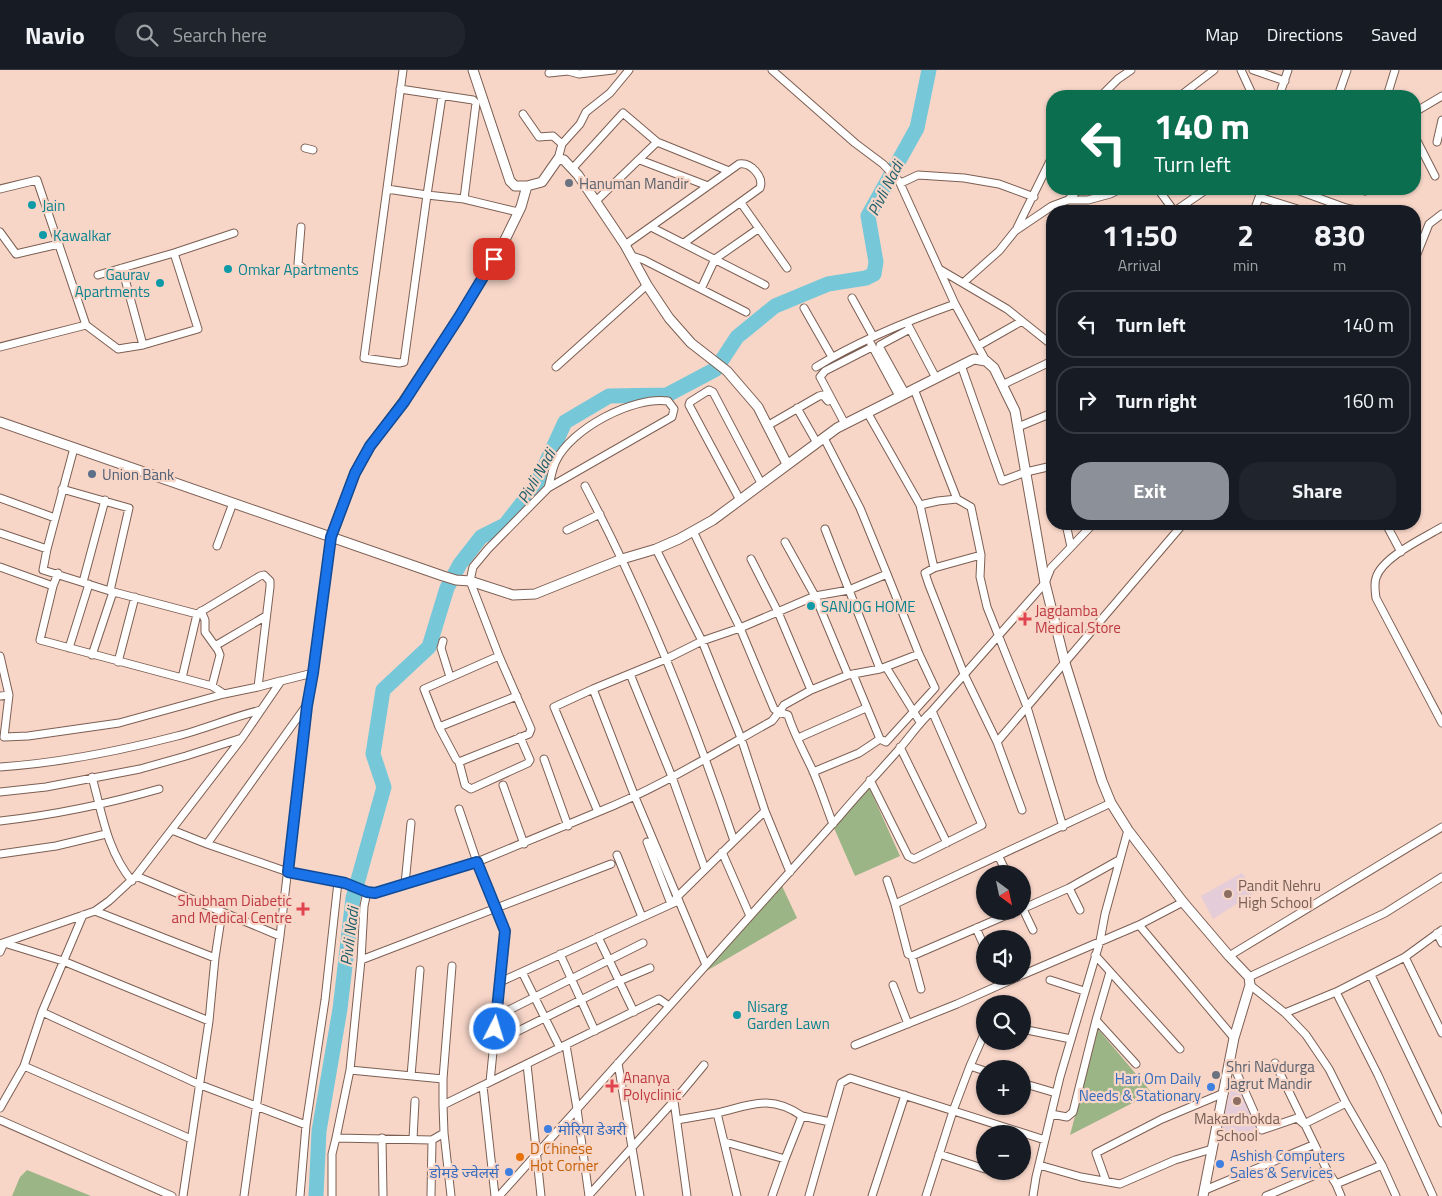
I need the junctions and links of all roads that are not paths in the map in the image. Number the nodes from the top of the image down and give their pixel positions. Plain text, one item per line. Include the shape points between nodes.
1 (402, 70) edge
2 (473, 70) edge
3 (614, 70) edge
4 (629, 70) edge
5 (772, 70) edge
6 (1131, 70) edge
7 (1214, 70) edge
8 (1241, 70) edge
9 (1253, 70) edge
10 (1288, 70) edge
11 (1347, 70) edge
12 (1395, 70) edge
13 (576, 72) edge
14 (549, 73) dead end
15 (1284, 81) junction
16 (400, 89) junction
17 (1107, 90) edge
18 (1188, 90) edge
19 (1250, 90) edge
20 (1282, 90) edge
21 (1340, 90) edge
22 (1388, 90) edge
23 (442, 96) junction
24 (1442, 96) edge
25 (1421, 108) edge
26 (523, 114) dead end
27 (1442, 120) edge
28 (657, 142) junction
29 (1437, 142) dead end
30 (562, 144) junction
31 (305, 148) dead end
32 (1421, 149) edge
33 (313, 150) dead end
34 (558, 159) junction
35 (640, 160) junction
36 (572, 169) junction
37 (1046, 170) edge
38 (729, 171) junction
39 (1435, 176) dead end
40 (900, 182) junction
41 (527, 186) junction
42 (708, 186) junction
43 (0, 189) edge
44 (386, 189) junction
45 (427, 195) junction
46 (1073, 195) edge
47 (1106, 195) edge
48 (1198, 195) edge
49 (1267, 195) edge
50 (1310, 195) edge
51 (1034, 197) junction
52 (464, 199) junction
53 (1068, 200) junction
54 (596, 201) junction
55 (741, 203) junction
56 (1055, 205) edge
57 (1183, 205) edge
58 (1290, 205) edge
59 (1338, 205) edge
60 (1046, 210) edge
61 (518, 212) junction
62 (1442, 214) edge
63 (301, 227) dead end
64 (651, 227) junction
65 (758, 229) junction
66 (1015, 231) junction
67 (0, 232) edge
68 (234, 233) dead end
69 (684, 243) junction
70 (1421, 243) edge
71 (59, 244) junction
72 (625, 246) junction
73 (174, 252) junction
74 (632, 256) junction
75 (715, 259) junction
76 (122, 268) junction
77 (787, 268) dead end
78 (938, 268) junction
79 (304, 269) dead end
80 (98, 275) dead end
81 (963, 283) junction
82 (647, 285) junction
83 (765, 286) dead end
84 (701, 289) junction
85 (852, 298) dead end
86 (955, 304) junction
87 (804, 308) dead end
88 (746, 312) dead end
89 (1022, 321) junction
90 (906, 322) junction
91 (86, 325) junction
92 (910, 329) junction
93 (870, 338) junction
94 (1046, 340) edge
95 (144, 345) junction
96 (978, 346) junction
97 (872, 347) junction
98 (0, 348) edge
99 (832, 357) junction
100 (986, 361) junction
101 (1046, 364) edge
102 (961, 365) junction
103 (556, 367) dead end
104 (816, 367) dead end
105 (936, 378) junction
106 (1002, 385) junction
107 (906, 393) junction
108 (797, 408) junction
109 (867, 412) junction
110 (1046, 415) edge
111 (0, 422) edge
112 (843, 425) junction
113 (767, 426) junction
114 (1018, 427) junction
115 (820, 440) junction
116 (74, 448) junction
117 (787, 464) junction
118 (1046, 467) edge
119 (1026, 472) junction
120 (761, 484) junction
121 (585, 486) dead end
122 (548, 488) junction
123 (62, 489) junction
124 (0, 498) edge
125 (957, 499) junction
126 (105, 500) junction
127 (740, 500) junction
128 (233, 503) junction
129 (920, 505) junction
130 (600, 514) junction
131 (55, 518) junction
132 (1442, 527) edge
133 (825, 529) dead end
134 (567, 530) dead end
135 (1067, 530) edge
136 (1087, 530) edge
137 (1178, 530) edge
138 (1389, 530) edge
139 (693, 531) junction
140 (0, 533) edge
141 (331, 537) junction
142 (785, 542) dead end
143 (217, 546) dead end
144 (1071, 547) junction
145 (47, 549) junction
146 (656, 549) junction
147 (1401, 552) junction
148 (981, 555) junction
149 (622, 559) junction
150 (751, 559) dead end
151 (0, 567) edge
152 (934, 568) junction
153 (58, 574) junction
154 (887, 574) junction
155 (470, 581) junction
156 (86, 583) junction
157 (1046, 583) junction
158 (53, 586) junction
159 (849, 590) junction
160 (111, 591) junction
161 (814, 596) junction
162 (135, 597) junction
163 (778, 612) junction
164 (199, 613) junction
165 (266, 616) junction
166 (740, 628) junction
167 (998, 636) junction
168 (443, 641) dead end
169 (702, 641) junction
170 (215, 646) junction
171 (68, 648) junction
172 (92, 654) junction
173 (919, 654) junction
174 (0, 656) edge
175 (499, 656) junction
176 (666, 659) junction
177 (118, 662) junction
178 (1065, 663) junction
179 (883, 668) junction
180 (313, 673) junction
181 (630, 674) junction
182 (964, 674) junction
183 (850, 675) junction
184 (450, 677) junction
185 (182, 678) junction
186 (280, 681) junction
187 (212, 686) junction
188 (258, 687) junction
189 (593, 689) junction
190 (811, 690) junction
191 (224, 694) junction
192 (0, 696) edge
193 (9, 696) junction
194 (517, 696) junction
195 (307, 706) junction
196 (1027, 707) junction
197 (866, 708) junction
198 (261, 710) junction
199 (932, 711) junction
200 (779, 712) junction
201 (913, 712) junction
202 (920, 722) junction
203 (1442, 723) edge
204 (439, 727) junction
205 (520, 737) junction
206 (242, 738) junction
207 (741, 738) junction
208 (798, 738) junction
209 (883, 741) junction
210 (997, 742) junction
211 (898, 750) junction
212 (706, 758) junction
213 (544, 759) dead end
214 (459, 762) junction
215 (0, 767) edge
216 (813, 772) junction
217 (92, 777) junction
218 (672, 777) junction
219 (870, 780) junction
220 (502, 785) dead end
221 (159, 789) dead end
222 (0, 792) edge
223 (635, 797) junction
224 (99, 804) junction
225 (1111, 804) junction
226 (459, 809) dead end
227 (1022, 810) dead end
228 (765, 811) junction
229 (598, 812) junction
230 (0, 820) edge
231 (411, 823) dead end
232 (832, 824) junction
233 (568, 826) junction
234 (1063, 826) junction
235 (1442, 827) edge
236 (172, 830) junction
237 (1128, 830) junction
238 (106, 834) junction
239 (734, 840) junction
240 (646, 842) dead end
241 (947, 843) junction
242 (207, 844) junction
243 (524, 844) junction
244 (722, 852) junction
245 (0, 854) edge
246 (617, 855) dead end
247 (999, 857) junction
248 (1119, 860) junction
249 (477, 862) junction
250 (611, 864) dead end
251 (1003, 865) edge
252 (705, 869) junction
253 (288, 872) junction
254 (790, 872) junction
255 (134, 878) junction
256 (1442, 878) edge
257 (886, 880) dead end
258 (341, 883) junction
259 (405, 884) junction
260 (1069, 888) junction
261 (367, 892) junction
262 (675, 901) junction
263 (1183, 902) junction
264 (895, 904) junction
265 (1031, 905) edge
266 (495, 909) junction
267 (1080, 910) dead end
268 (95, 911) junction
269 (222, 912) junction
270 (83, 916) junction
271 (750, 916) junction
272 (642, 917) junction
273 (995, 920) edge
274 (1028, 920) edge
275 (1139, 925) junction
276 (976, 928) joint
277 (1033, 930) dead end
278 (1440, 932) edge
279 (280, 936) junction
280 (598, 937) junction
281 (1100, 941) junction
282 (1442, 943) edge
283 (2, 944) edge
284 (643, 944) dead end
285 (0, 952) edge
286 (560, 954) junction
287 (1095, 955) junction
288 (912, 956) junction
289 (1229, 956) junction
290 (214, 958) junction
291 (1405, 958) junction
292 (361, 960) junction
293 (609, 960) junction
294 (63, 961) junction
295 (706, 965) junction
296 (452, 966) dead end
297 (650, 968) dead end
298 (420, 970) dead end
299 (522, 972) junction
300 (1031, 972) edge
301 (1110, 972) junction
302 (1371, 975) junction
303 (572, 979) junction
304 (1050, 980) dead end
305 (619, 981) junction
306 (1249, 981) junction
307 (500, 982) junction
308 (893, 984) dead end
309 (1000, 985) edge
310 (921, 989) dead end
311 (1084, 991) junction
312 (1336, 992) junction
313 (534, 996) junction
314 (581, 1000) junction
315 (669, 1006) junction
316 (42, 1012) junction
317 (634, 1012) junction
318 (1285, 1013) junction
319 (497, 1016) junction
320 (545, 1018) junction
321 (1096, 1020) junction
322 (209, 1021) junction
323 (908, 1024) junction
324 (595, 1031) junction
325 (1031, 1031) edge
326 (1442, 1033) edge
327 (1234, 1038) junction
328 (1071, 1039) junction
329 (494, 1043) junction
330 (856, 1045) dead end
331 (563, 1047) junction
332 (1180, 1049) dead end
333 (977, 1050) edge
334 (1231, 1060) junction
335 (618, 1063) junction
336 (1275, 1063) dead end
337 (527, 1064) junction
338 (1136, 1064) dead end
339 (704, 1065) dead end
340 (24, 1066) junction
341 (970, 1066) junction
342 (976, 1068) edge
343 (350, 1070) junction
344 (411, 1076) junction
345 (442, 1079) junction
346 (198, 1084) junction
347 (487, 1084) junction
348 (1031, 1086) edge
349 (1224, 1093) junction
350 (1056, 1094) junction
351 (905, 1095) junction
352 (415, 1101) dead end
353 (674, 1102) junction
354 (1346, 1103) junction
355 (443, 1105) junction
356 (256, 1106) junction
357 (0, 1108) edge
358 (577, 1109) junction
359 (953, 1111) junction
360 (717, 1113) junction
361 (1051, 1114) junction
362 (802, 1116) junction
363 (0, 1120) edge
364 (677, 1120) junction
365 (830, 1122) junction
366 (1442, 1123) edge
367 (1304, 1124) junction
368 (306, 1125) junction
369 (444, 1133) junction
370 (336, 1138) junction
371 (382, 1138) junction
372 (191, 1139) junction
373 (413, 1139) junction
374 (432, 1140) junction
375 (1045, 1140) junction
376 (725, 1142) junction
377 (1313, 1145) junction
378 (632, 1148) junction
379 (1212, 1149) junction
380 (536, 1154) junction
381 (939, 1154) junction
382 (784, 1159) junction
383 (1039, 1164) junction
384 (1382, 1165) junction
385 (976, 1166) edge
386 (1327, 1170) junction
387 (1106, 1182) junction
388 (1336, 1184) junction
389 (1204, 1193) edge
390 (172, 1196) edge
391 (183, 1196) edge
392 (244, 1196) edge
393 (300, 1196) edge
394 (332, 1196) edge
395 (382, 1196) edge
396 (431, 1196) edge
397 (451, 1196) edge
398 (495, 1196) edge
399 (499, 1196) edge
400 (541, 1196) edge
401 (589, 1196) edge
402 (640, 1196) edge
403 (687, 1196) edge
404 (737, 1196) edge
405 (772, 1196) edge
406 (808, 1196) edge
407 (872, 1196) edge
408 (926, 1196) edge
409 (1034, 1196) edge
410 (1266, 1196) edge
411 (1341, 1196) edge
412 (1396, 1196) edge
413 (1433, 1196) edge

1 - 16 street
2 - 41 street via 510,180 516,186
3 - 13 street
4 - 30 street via 610,93 586,112
5 - 40 street
6 - 17 street
7 - 18 street
8 - 19 street
9 - 15 street
10 - 15 street
11 - 21 street
12 - 22 street
13 - 14 street
15 - 20 street
16 - 23 street
16 - 44 street
23 - 45 street
23 - 52 street via 476,103
24 - 25 street
26 - 30 street via 539,136 553,136
27 - 29 street
28 - 35 street
28 - 36 street via 623,114
28 - 38 street
30 - 34 street
31 - 33 street
32 - 39 street
34 - 36 street via 564,160
34 - 41 street via 542,182
35 - 42 street
35 - 54 street
36 - 54 street
37 - 51 street
38 - 42 street
38 - 55 street via 740,164 747,164 762,182 760,188
40 - 51 street via 918,175 964,178 999,184
40 - 78 street
41 - 61 street
42 - 64 street
43 - 71 street via 37,180
44 - 45 street
44 - 45 street via 364,358 404,362
45 - 52 street
46 - 53 street
47 - 53 street via 1088,200
48 - 57 street
49 - 58 street
50 - 59 street
51 - 66 street
52 - 61 street
53 - 56 street
54 - 72 street
55 - 65 street
55 - 69 street
60 - 66 street
61 - 141 street via 503,244 459,317 404,402 370,446 355,473
62 - 70 street via 1428,224
63 - 79 street via 298,264
64 - 69 street
64 - 72 street
65 - 75 street
65 - 77 street
66 - 81 street via 999,251
67 - 71 street via 16,254
68 - 73 street
69 - 75 street
71 - 91 street
72 - 74 street
73 - 76 street
73 - 95 street via 198,329
74 - 82 street
74 - 84 street
75 - 83 street
75 - 84 street
76 - 80 street
76 - 95 street
78 - 81 street
78 - 86 street
81 - 89 street
82 - 103 street
82 - 113 street via 669,318 707,357 726,371 758,407
84 - 88 street
85 - 93 street
86 - 90 street
86 - 96 street
87 - 99 street
89 - 94 street
89 - 96 street
90 - 92 street
90 - 93 street
91 - 95 street via 118,349
91 - 98 street
92 - 105 street
92 - 107 street via 880,345
93 - 97 street
93 - 99 street
96 - 100 street
97 - 107 street
97 - 112 street via 825,371 820,377
99 - 104 street
100 - 102 street via 974,359
100 - 106 street via 994,368
101 - 106 street
102 - 105 street
102 - 119 street via 1000,479 1003,481
105 - 107 street
106 - 114 street via 1015,411
107 - 109 street
107 - 125 street
108 - 112 street via 823,395
108 - 113 street
108 - 115 street
109 - 112 street
109 - 129 street
110 - 114 street
111 - 116 street
112 - 115 street
113 - 117 street
114 - 119 street
115 - 117 street
115 - 154 street via 860,508
116 - 123 street
116 - 128 street
117 - 120 street
118 - 119 street
119 - 157 street
120 - 127 street
120 - 127 street via 713,392 708,390 690,402
121 - 130 street
122 - 122 street via 555,462 567,445 605,417 658,399 668,401 674,409 672,417
122 - 155 street via 478,561
123 - 126 street
123 - 131 street
124 - 131 street
125 - 129 street
125 - 148 street via 971,507
126 - 156 street
126 - 160 street via 130,510
127 - 139 street
128 - 141 street
128 - 143 street
129 - 152 street
130 - 134 street
130 - 149 street
131 - 145 street
132 - 147 street
133 - 159 street
135 - 144 street
136 - 144 street
137 - 178 street
138 - 147 street
139 - 146 street
139 - 166 street
140 - 145 street
141 - 155 street via 443,576
141 - 180 street
142 - 161 street
144 - 157 street via 1051,568
145 - 153 street via 43,570
146 - 149 street
146 - 169 street
147 - 203 street via 1383,566 1376,577 1376,598
148 - 152 street
148 - 167 street via 980,578
149 - 155 street via 535,594 513,595
149 - 176 street
150 - 163 street
151 - 158 street
152 - 182 street via 925,573
153 - 156 street
153 - 158 street
154 - 159 street
154 - 173 street
155 - 175 street
156 - 160 street
156 - 171 street
157 - 167 street
157 - 178 street
158 - 171 street via 40,640
159 - 161 street
159 - 179 street
160 - 162 street
160 - 172 street
161 - 163 street
161 - 183 street
162 - 164 street
162 - 177 street
163 - 166 street
163 - 190 street
164 - 165 street via 264,575 270,586
164 - 170 street via 205,620 205,632
164 - 185 street
165 - 170 street
165 - 188 street
166 - 169 street
166 - 200 street via 774,709
167 - 182 street
167 - 196 street
168 - 184 street via 441,648
169 - 176 street
169 - 207 street
170 - 187 street via 220,655
171 - 172 street
172 - 177 street
173 - 179 street
173 - 201 street via 934,688
174 - 193 street
175 - 184 street
175 - 194 street
176 - 181 street
176 - 212 street
177 - 185 street
178 - 196 street
178 - 225 street
179 - 183 street
179 - 201 street
180 - 186 street
180 - 195 street
181 - 189 street
181 - 218 street
182 - 199 street
182 - 210 street
183 - 190 street
183 - 197 street
184 - 204 street via 424,689
185 - 187 street
186 - 188 street
186 - 198 street
187 - 191 street
188 - 191 street
189 - 223 street
189 - 229 street via 554,707
190 - 200 street via 784,704
191 - 193 street via 119,723 4,737
192 - 193 street
194 - 204 street
194 - 205 street via 531,729 529,734
195 - 242 street
195 - 253 street
196 - 210 street
196 - 234 street
197 - 208 street
197 - 209 street
198 - 206 street
198 - 215 street via 179,736 107,753
199 - 202 street
199 - 241 street via 982,822
200 - 207 street via 772,721
200 - 208 street via 788,715
201 - 202 street
201 - 209 street
202 - 211 street
204 - 214 street
205 - 214 street
205 - 214 street via 530,760 528,763 471,790 465,785
206 - 217 street via 140,769
206 - 236 street
207 - 212 street
207 - 228 street
208 - 216 street
209 - 211 street
209 - 216 street
210 - 227 street
211 - 219 street
211 - 241 street
212 - 218 street
212 - 239 street
213 - 233 street
216 - 232 street
217 - 222 street
217 - 224 street
218 - 223 street
218 - 252 street
219 - 232 street
219 - 241 street via 908,856 914,858
220 - 243 street
221 - 224 street
223 - 229 street
223 - 262 street
224 - 230 street
224 - 238 street
225 - 234 street
225 - 237 street
226 - 249 street
228 - 239 street
228 - 254 street
229 - 233 street
231 - 259 street
232 - 254 street
233 - 243 street
234 - 247 street
235 - 289 street
236 - 242 street
236 - 255 street
237 - 248 street
237 - 263 street
238 - 245 street via 56,846
238 - 255 street via 116,858
239 - 244 street
240 - 262 street
242 - 253 street
243 - 249 street
244 - 252 street
244 - 271 street
246 - 272 street
247 - 251 street
247 - 264 street
248 - 260 street
248 - 281 street
249 - 259 street
249 - 266 street
250 - 266 street
252 - 262 street
253 - 258 street
253 - 279 street
254 - 271 street
255 - 268 street
255 - 269 street
256 - 306 street via 1386,913
257 - 264 street
258 - 261 street
258 - 368 street
259 - 261 street via 375,893
260 - 265 street
260 - 267 street
261 - 292 street
262 - 272 street
262 - 295 street
263 - 275 street
263 - 289 street
264 - 288 street via 908,954
266 - 292 street
266 - 307 street via 505,931
268 - 270 street
268 - 290 street
269 - 279 street
269 - 290 street
270 - 283 street
270 - 294 street
271 - 295 street
272 - 280 street
273 - 276 street
274 - 277 street
275 - 281 street
275 - 327 street
276 - 288 street
278 - 282 street
278 - 291 street
279 - 356 street
280 - 286 street
280 - 293 street
281 - 287 street
281 - 300 street
283 - 285 street
283 - 294 street
284 - 293 street
286 - 299 street
286 - 303 street
287 - 301 street
287 - 311 street
288 - 310 street
289 - 306 street
290 - 322 street
291 - 302 street
291 - 326 street
292 - 343 street
293 - 303 street
293 - 305 street
294 - 316 street
294 - 322 street
295 - 315 street
296 - 345 street
297 - 305 street
298 - 344 street
299 - 307 street
299 - 313 street
301 - 321 street
301 - 332 street
302 - 312 street
302 - 366 street
303 - 313 street
303 - 314 street
304 - 311 street
305 - 314 street
305 - 317 street
306 - 318 street
306 - 327 street
307 - 319 street
308 - 323 street
309 - 323 street
311 - 328 street
312 - 318 street
312 - 413 street via 1378,1074
313 - 319 street
313 - 320 street
314 - 320 street
314 - 324 street
315 - 317 street via 660,999
315 - 335 street
316 - 340 street
316 - 346 street
317 - 324 street
318 - 354 street via 1306,1035
319 - 329 street
320 - 329 street
320 - 331 street
321 - 338 street
321 - 361 street via 1073,1112 1067,1118
322 - 346 street
323 - 330 street
324 - 331 street
325 - 328 street
327 - 334 street
328 - 350 street
329 - 347 street
331 - 337 street
331 - 358 street
333 - 341 street
334 - 349 street
334 - 367 street via 1262,1130 1297,1118
335 - 358 street
335 - 378 street
336 - 367 street
337 - 347 street
337 - 380 street
339 - 353 street
340 - 357 street
340 - 372 street
341 - 342 street
341 - 359 street
343 - 344 street
343 - 370 street
344 - 345 street
345 - 355 street
346 - 356 street
346 - 372 street
347 - 355 street
347 - 398 street
348 - 350 street
349 - 379 street
349 - 387 street via 1162,1119 1096,1153
350 - 361 street
351 - 359 street
351 - 365 street via 850,1078 841,1083
351 - 407 street
352 - 373 street
353 - 364 street
353 - 378 street
354 - 367 street
354 - 384 street
355 - 369 street
356 - 368 street
356 - 392 street
358 - 380 street
358 - 401 street
359 - 375 street
359 - 381 street
360 - 362 street via 772,1102
360 - 364 street
360 - 376 street
361 - 375 street
362 - 365 street
362 - 382 street
363 - 390 street
364 - 403 street
365 - 406 street
367 - 377 street
368 - 393 street
369 - 374 street
369 - 397 street
370 - 371 street
370 - 394 street via 332,1154
371 - 373 street
371 - 395 street
372 - 391 street
373 - 374 street
374 - 396 street
375 - 383 street
376 - 382 street
376 - 404 street
377 - 386 street
377 - 389 street
378 - 401 street
378 - 402 street
379 - 387 street via 1175,1160 1120,1184
379 - 389 street
380 - 399 street
380 - 400 street
381 - 385 street
381 - 408 street
382 - 405 street
383 - 387 street
383 - 409 street
384 - 388 street
384 - 412 street
386 - 388 street
386 - 410 street
388 - 411 street

